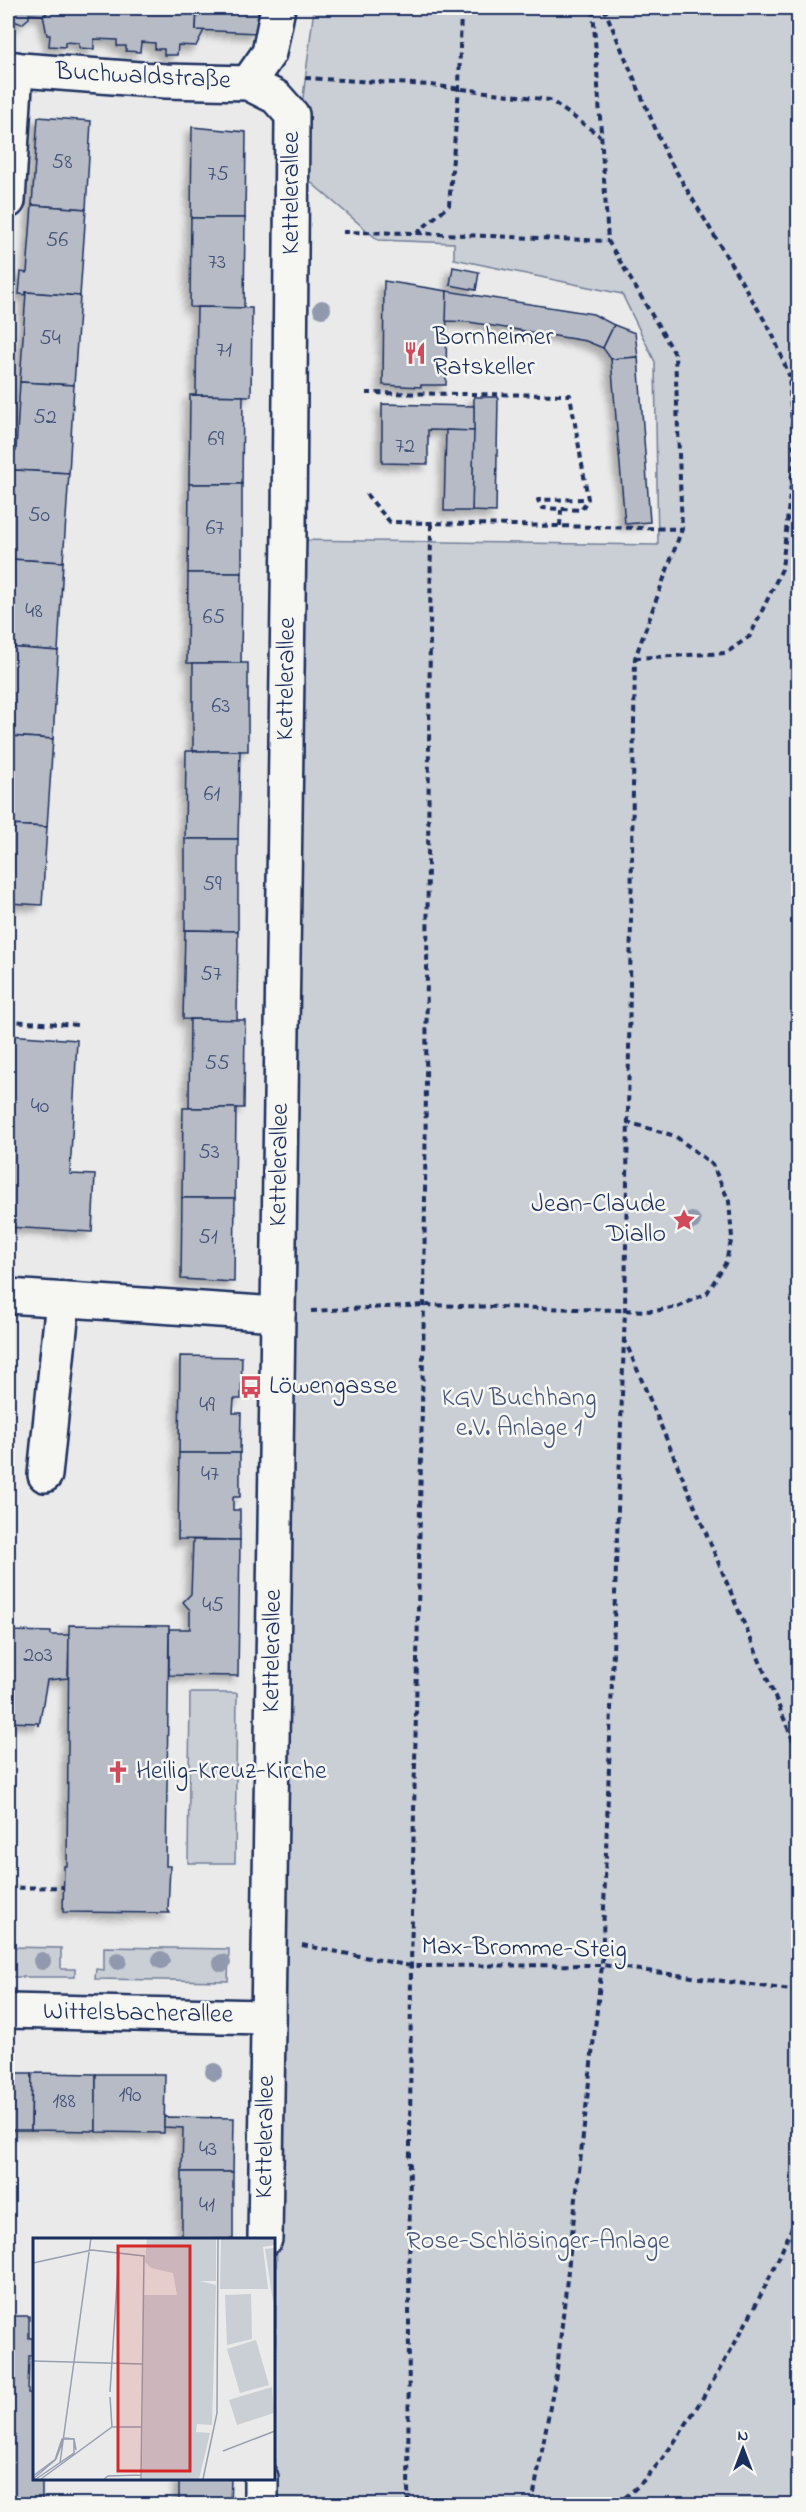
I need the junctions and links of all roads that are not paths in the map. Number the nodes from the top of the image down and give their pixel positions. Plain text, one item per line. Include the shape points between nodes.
1 (278, 8) edge
2 (12, 69) edge
3 (262, 90) junction
4 (8, 201) edge
5 (8, 1296) edge
6 (63, 1300) junction
7 (278, 1314) junction
8 (45, 1475) dead end
9 (8, 2011) edge
10 (268, 2017) junction
11 (265, 2238) edge
12 (261, 2479) edge
13 (261, 2505) edge

1 - 3 street
2 - 3 street, Buchwaldstraße
2 - 4 street
3 - 7 street, Kettelerallee via 292,115
5 - 6 street
6 - 7 street
6 - 8 street
7 - 10 street, Kettelerallee
9 - 10 street, Wittelsbacherallee
10 - 11 street, Kettelerallee
12 - 13 street

